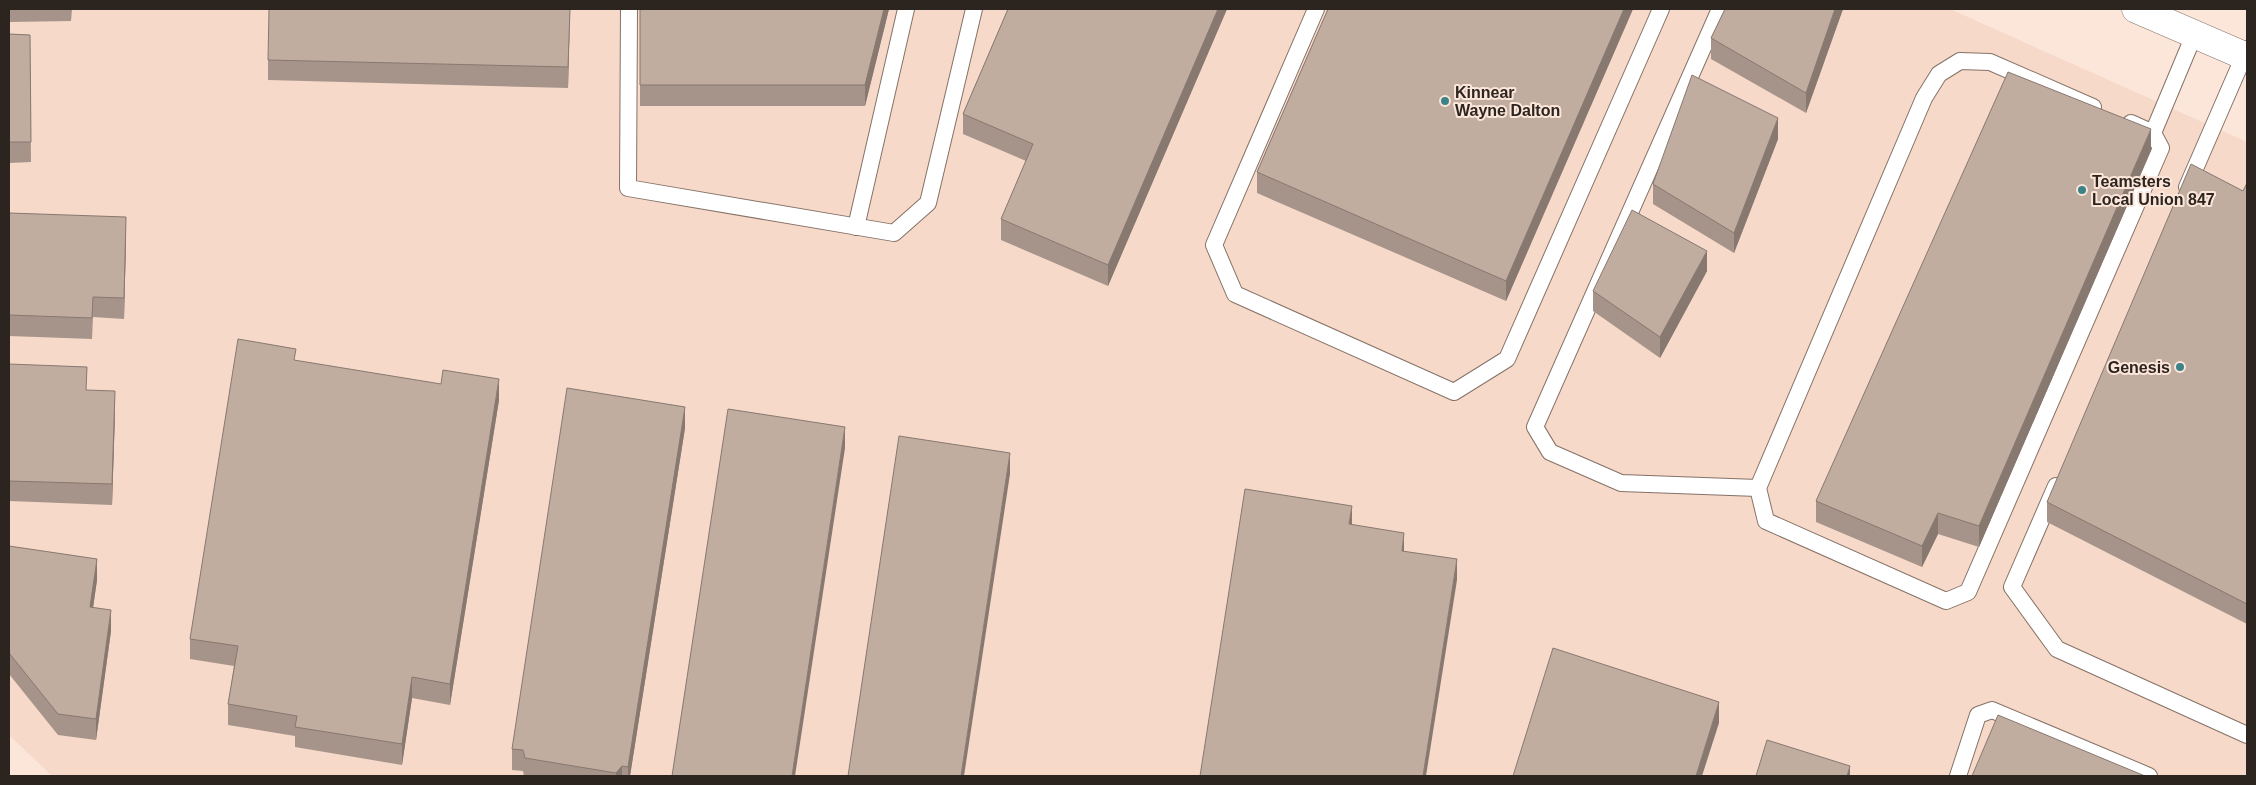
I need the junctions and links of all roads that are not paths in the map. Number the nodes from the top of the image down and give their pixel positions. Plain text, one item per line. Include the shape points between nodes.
1 (629, 9) edge
2 (906, 9) edge
3 (974, 9) edge
4 (1316, 9) edge
5 (1661, 9) edge
6 (1720, 9) edge
7 (2137, 9) edge
8 (2194, 35) junction
9 (2246, 54) edge
10 (2153, 133) junction
11 (2180, 202) edge
12 (856, 226) junction
13 (2064, 468) edge
14 (1758, 488) junction
15 (2247, 735) edge
16 (1958, 776) edge
17 (2149, 776) edge

1 - 12 lane via 628,188
2 - 12 lane
3 - 12 lane via 928,204 894,233
4 - 5 lane via 1214,246 1235,294 1454,392 1507,358
6 - 14 lane via 1535,427 1550,452 1621,483
7 - 8 street
8 - 9 street
8 - 10 lane
9 - 11 lane
10 - 14 lane via 1990,62 1960,61 1938,74 1924,98
10 - 14 lane via 2161,148 1968,592 1946,601 1766,521
13 - 15 lane via 2012,587 2057,649
16 - 17 lane via 1978,715 1992,710

